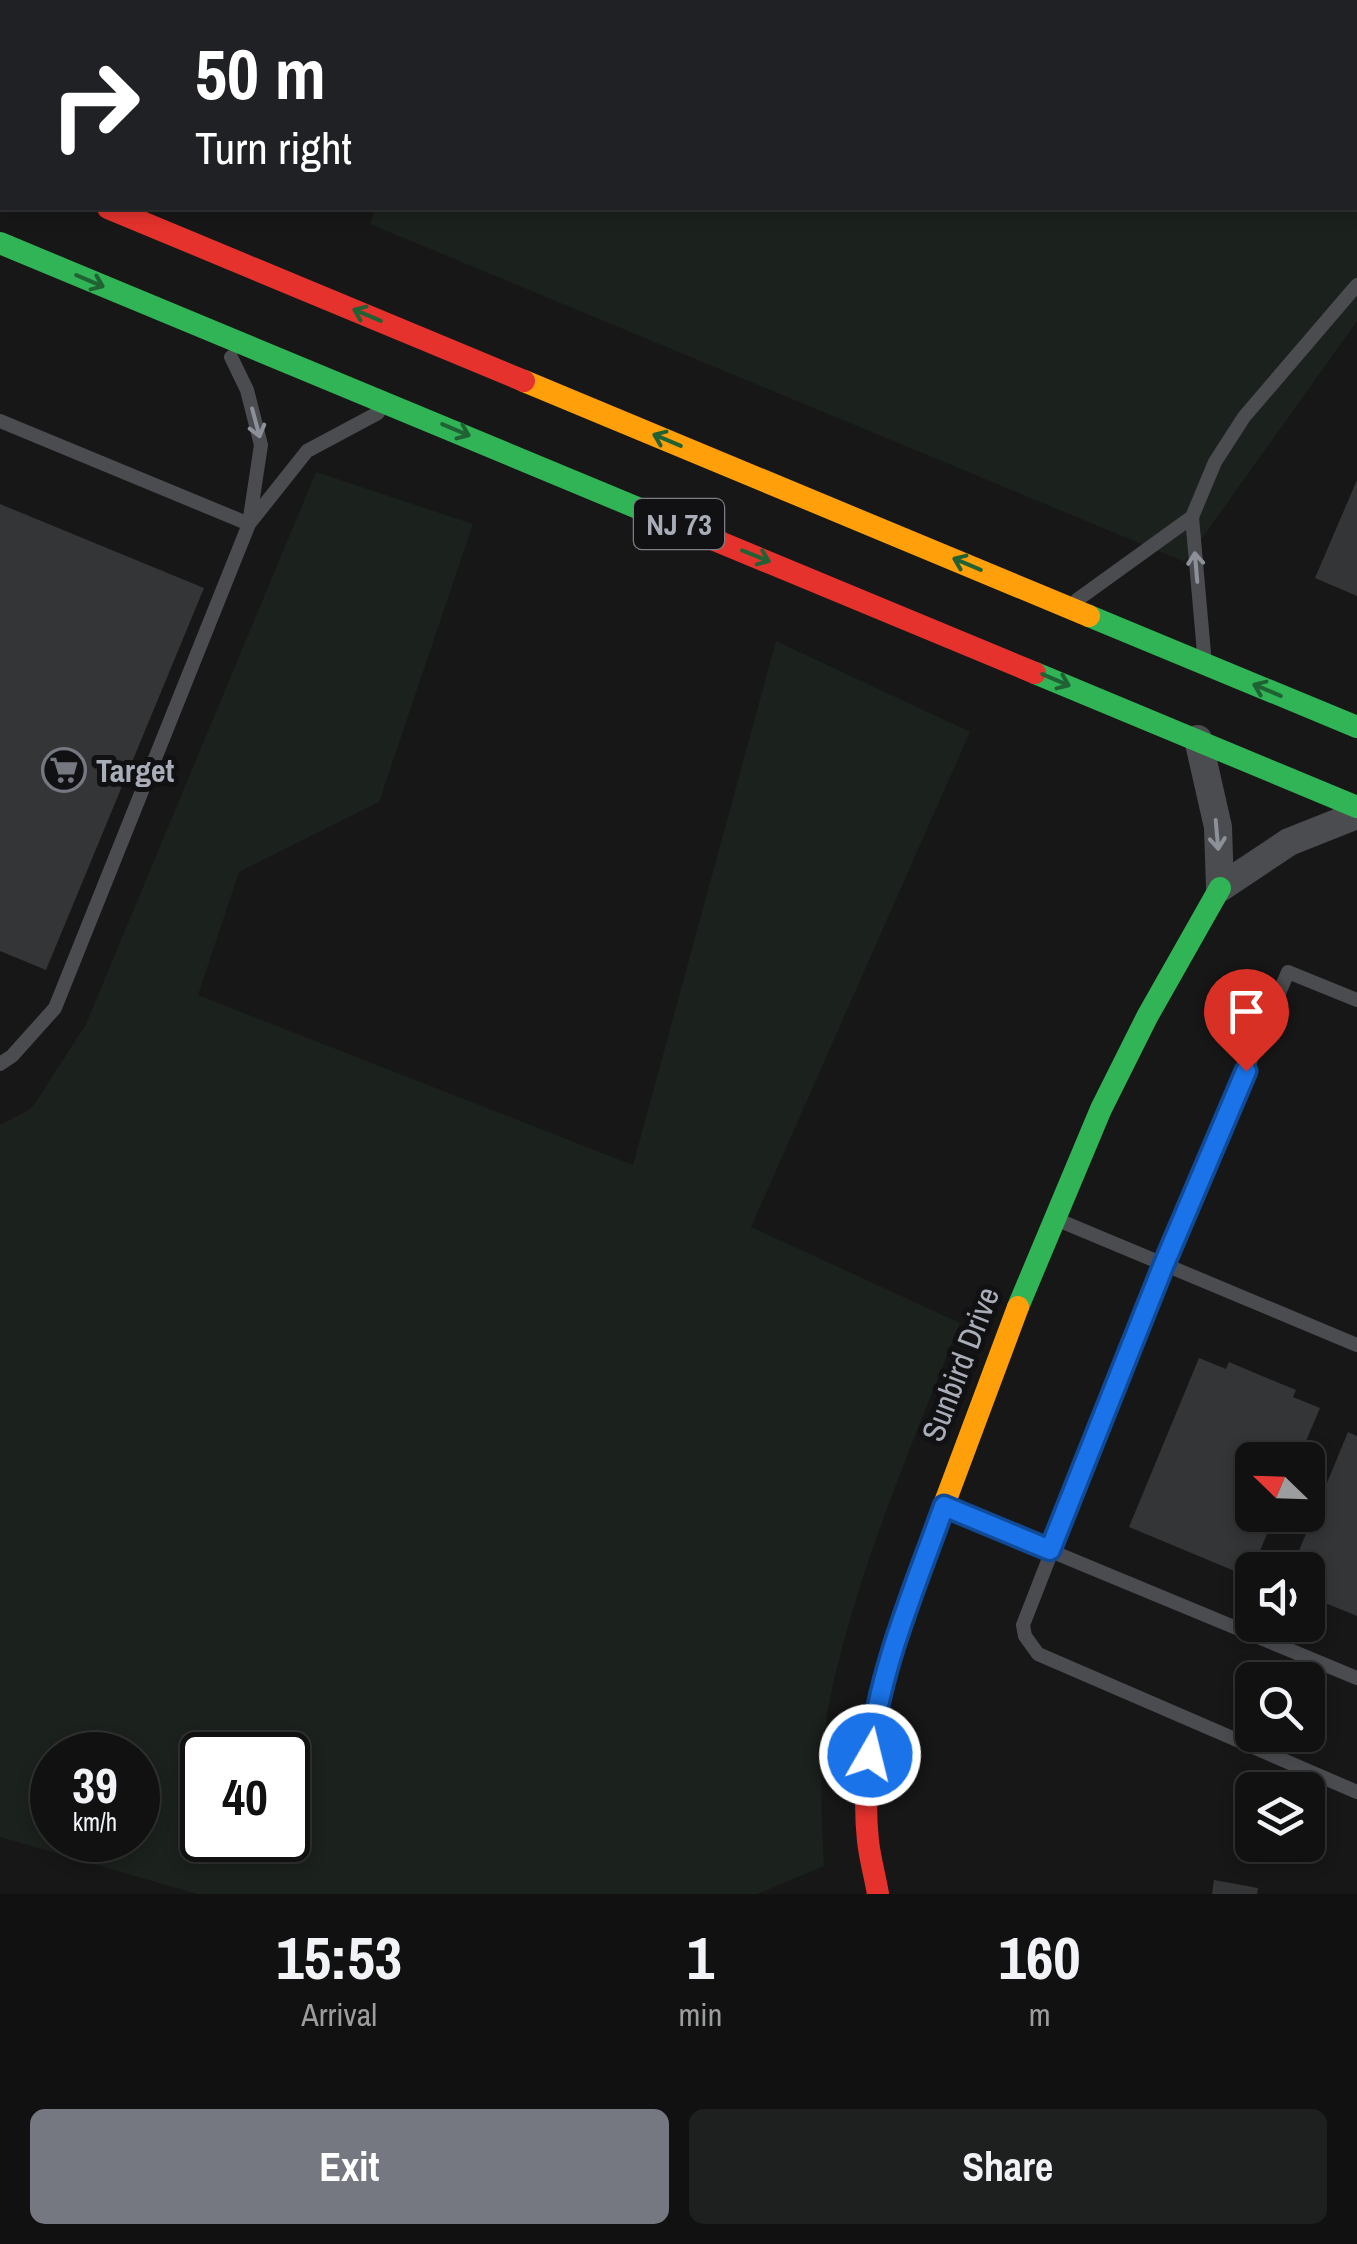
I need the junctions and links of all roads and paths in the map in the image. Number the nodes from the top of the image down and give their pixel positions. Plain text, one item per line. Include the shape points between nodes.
1 (113, 210) edge
2 (0, 244) edge
3 (1357, 285) edge
4 (219, 334) junction
5 (394, 405) junction
6 (0, 421) edge
7 (1192, 517) junction
8 (249, 524) junction
9 (1068, 606) junction
10 (1206, 664) junction
11 (1357, 727) edge
12 (1198, 739) junction
13 (1357, 807) edge
14 (1357, 815) edge
15 (1220, 888) junction
16 (1357, 1000) edge
17 (0, 1064) edge
18 (1053, 1218) junction
19 (1164, 1264) junction
20 (1357, 1345) edge
21 (944, 1506) junction
22 (1050, 1550) junction
23 (1357, 1678) edge
24 (1357, 1792) edge
25 (878, 1894) edge

9 -> 1 main road, NJ 73
2 -> 4 main road, NJ 73
3 - 7 lane via 1244,417
4 - 5 main road, NJ 73
4 -> 8 lane via 247,390 262,445
5 - 8 lane via 307,451
5 -> 12 main road, NJ 73
6 - 8 lane
7 - 9 lane
10 -> 7 lane
8 - 17 lane via 55,1008
9 - 10 main road, NJ 73
11 -> 10 main road, NJ 73
12 - 13 main road, NJ 73
12 -> 15 street via 1218,828
14 - 15 street, Sunbird Drive via 1290,842
15 - 18 main road, Sunbird Drive via 1124,1061
16 - 19 lane via 1288,972
18 - 19 lane
18 - 21 main road, Sunbird Drive
19 - 20 lane
19 - 22 lane
21 - 22 lane
21 - 25 main road, Sunbird Drive via 874,1724 868,1819
22 - 23 lane
22 - 24 lane via 1023,1624 1038,1654

